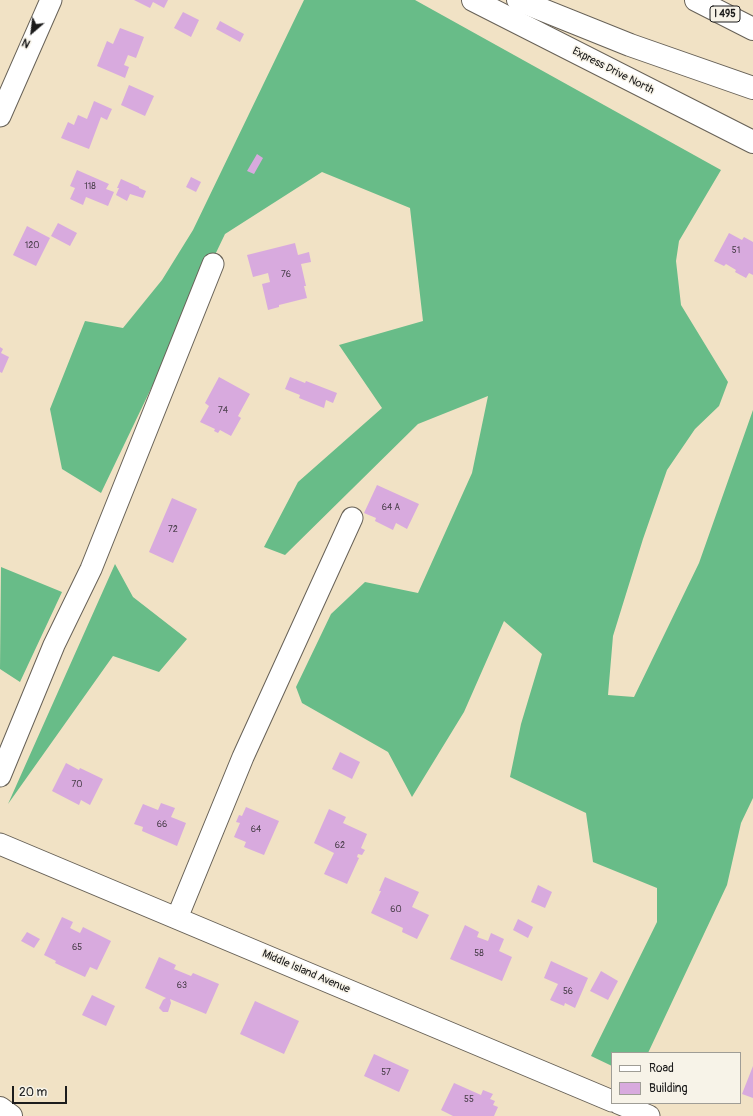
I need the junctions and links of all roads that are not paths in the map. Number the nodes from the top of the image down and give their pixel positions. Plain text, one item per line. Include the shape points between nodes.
1 (51, 0) edge
2 (474, 0) edge
3 (518, 0) edge
4 (696, 0) edge
5 (753, 29) edge
6 (753, 88) edge
7 (0, 116) edge
8 (753, 142) edge
9 (213, 264) dead end
10 (352, 518) dead end
11 (0, 776) edge
12 (0, 844) edge
13 (177, 918) junction
14 (611, 1101) edge
15 (620, 1104) edge
16 (0, 1108) edge
17 (11, 1116) edge
18 (649, 1116) edge

1 - 7 street
2 - 8 main road, Express Drive North
3 - 6 main road via 630,45
4 - 5 main road, I 495
9 - 11 street via 91,569 54,645
10 - 13 street via 243,757
12 - 13 street, Middle Island Avenue
13 - 14 street, Middle Island Avenue
15 - 18 street
16 - 17 main road

